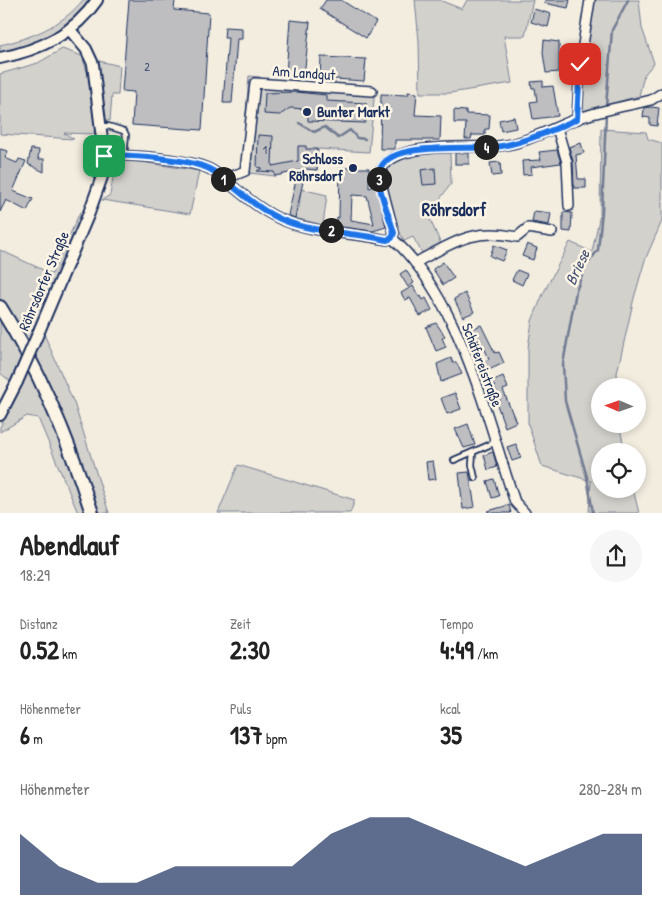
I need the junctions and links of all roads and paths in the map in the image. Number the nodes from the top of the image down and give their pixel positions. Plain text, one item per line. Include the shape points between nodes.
1 (97, 0) edge
2 (590, 0) edge
3 (70, 30) junction
4 (0, 58) edge
5 (372, 91) dead end
6 (662, 93) edge
7 (577, 119) junction
8 (101, 127) junction
9 (557, 128) junction
10 (124, 155) junction
11 (104, 156) junction
12 (227, 182) junction
13 (569, 206) dead end
14 (552, 232) dead end
15 (392, 238) junction
16 (415, 264) junction
17 (0, 307) edge
18 (0, 415) edge
19 (496, 442) junction
20 (474, 452) junction
21 (454, 460) dead end
22 (475, 478) dead end
23 (92, 513) edge
24 (525, 513) edge

1 - 3 street via 90,12
2 - 7 street via 580,64
3 - 4 street via 38,48
3 - 8 street via 86,48 93,64
5 - 12 street, Am Landgut via 255,83 245,171 230,177
6 - 7 street via 651,100
7 - 9 street
8 - 10 lane via 124,131
8 - 11 street, Röhrsdorfer Straße
9 - 13 street via 567,162
9 - 15 street via 501,146 418,150 385,162 379,175 394,233
10 - 11 street
10 - 12 street via 195,164 212,170
11 - 18 street, Röhrsdorfer Straße, bridge via 99,188
12 - 15 street via 265,212 288,222 387,240
14 - 16 street via 528,228 517,237 498,232 474,235
15 - 16 street, Schäfereistraße
16 - 19 street, Schäfereistraße via 446,313 468,362
17 - 23 main road via 40,378 64,432
19 - 20 lane
19 - 24 street, Schäfereistraße via 515,502
20 - 21 lane
20 - 22 lane

